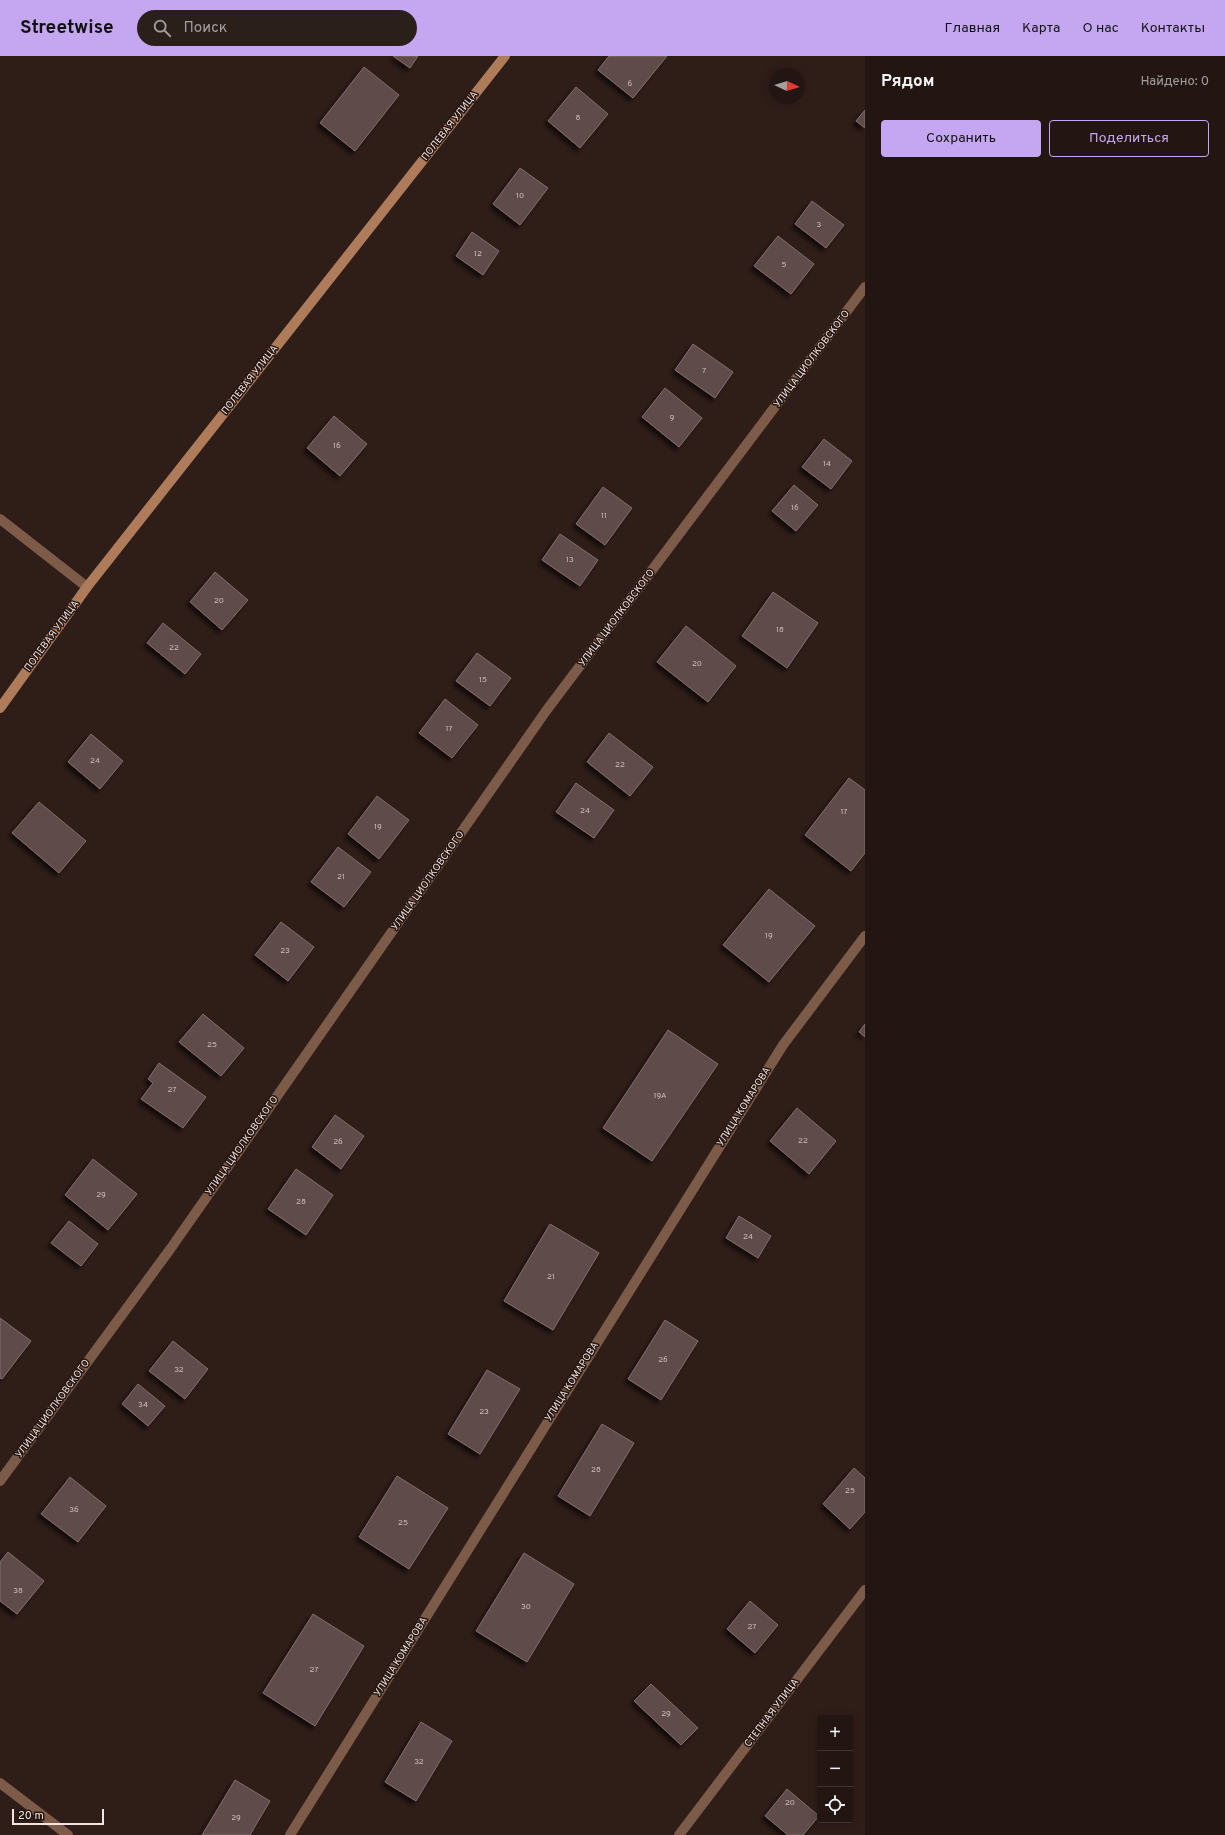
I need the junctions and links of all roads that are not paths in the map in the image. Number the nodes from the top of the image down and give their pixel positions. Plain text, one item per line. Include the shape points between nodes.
1 (505, 56) edge
2 (865, 287) edge
3 (0, 519) edge
4 (87, 587) junction
5 (0, 708) edge
6 (865, 936) edge
7 (0, 1481) edge
8 (865, 1590) edge
9 (0, 1783) edge
10 (68, 1835) edge
11 (290, 1835) edge
12 (679, 1835) edge

1 - 4 street, ПОЛЕВАЯ УЛИЦА
2 - 7 street, УЛИЦА ЦИОЛКОВСКОГО via 546,711 171,1248
3 - 4 street
4 - 5 street, ПОЛЕВАЯ УЛИЦА
6 - 11 street, УЛИЦА КОМАРОВА via 783,1045
8 - 12 street, СТЕПНАЯ УЛИЦА
9 - 10 street

